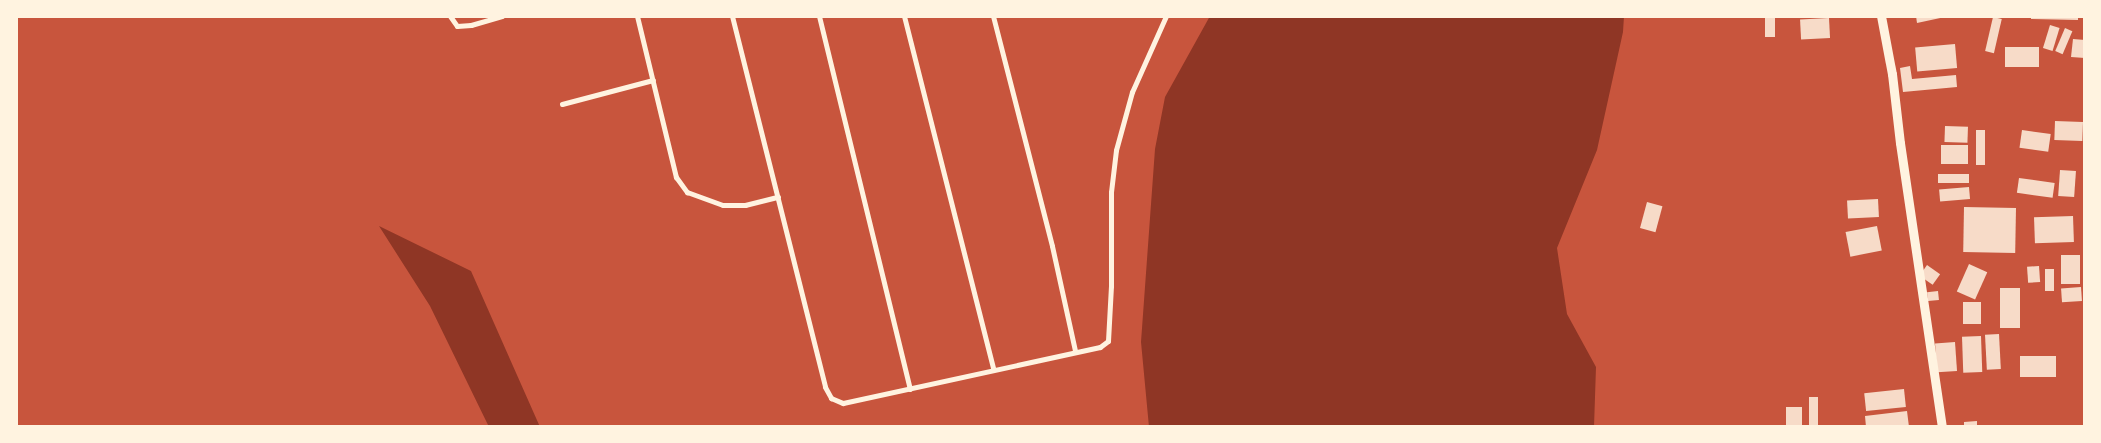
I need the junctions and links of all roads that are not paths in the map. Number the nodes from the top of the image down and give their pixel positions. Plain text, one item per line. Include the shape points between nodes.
1 (450, 16) edge
2 (502, 16) edge
3 (638, 16) edge
4 (732, 16) edge
5 (819, 16) edge
6 (904, 16) edge
7 (993, 16) edge
8 (1166, 16) edge
9 (1881, 16) edge
10 (652, 80) junction
11 (562, 104) dead end
12 (778, 198) junction
13 (1075, 351) junction
14 (992, 369) junction
15 (910, 389) junction
16 (1942, 427) edge

1 - 2 street via 457,26
3 - 10 street
4 - 12 street
5 - 15 street
6 - 14 street
7 - 13 street via 1052,246
8 - 13 street via 1132,92 1116,150 1112,192 1110,336 1100,347
9 - 16 street
10 - 11 street
10 - 12 street via 676,177 687,192 723,205 745,206
12 - 15 street via 825,387 831,398 843,403
13 - 14 street
14 - 15 street

